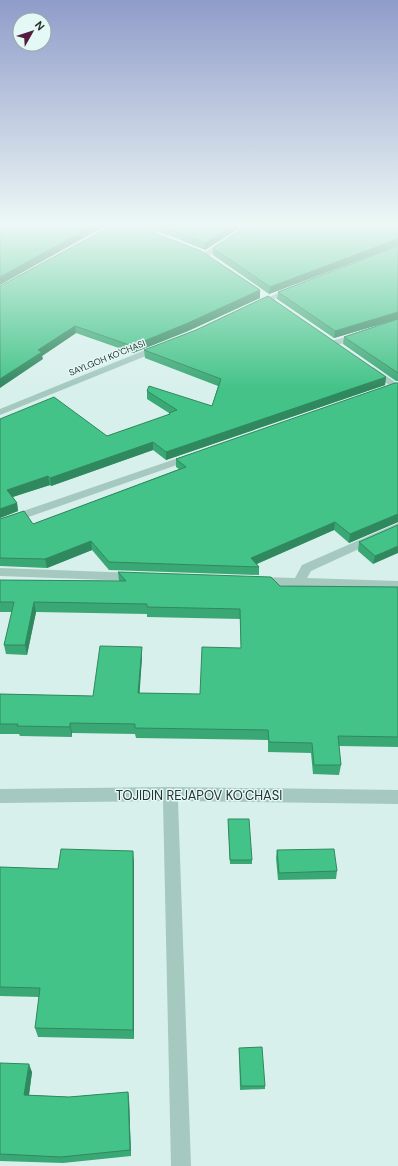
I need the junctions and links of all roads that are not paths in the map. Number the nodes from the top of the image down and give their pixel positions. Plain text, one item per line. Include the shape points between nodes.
1 (297, 288) edge
2 (248, 308) edge
3 (370, 331) edge
4 (170, 343) edge
5 (334, 343) edge
6 (365, 365) edge
7 (397, 386) edge
8 (381, 392) edge
9 (0, 412) edge
10 (203, 453) edge
11 (0, 523) edge
12 (398, 527) edge
13 (0, 572) edge
14 (151, 578) edge
15 (252, 581) edge
16 (299, 582) junction
17 (398, 585) edge
18 (170, 794) junction
19 (0, 796) edge
20 (398, 797) edge
21 (181, 1166) edge

1 - 2 street
3 - 5 street
4 - 9 street, SAYLGOH KO'CHASI
6 - 7 street
7 - 8 street
10 - 11 street
12 - 16 street via 306,568
13 - 14 street
15 - 16 street
16 - 17 street
18 - 19 street, TOJIDIN REJAPOV KO'CHASI
18 - 20 street, TOJIDIN REJAPOV KO'CHASI
18 - 21 street

